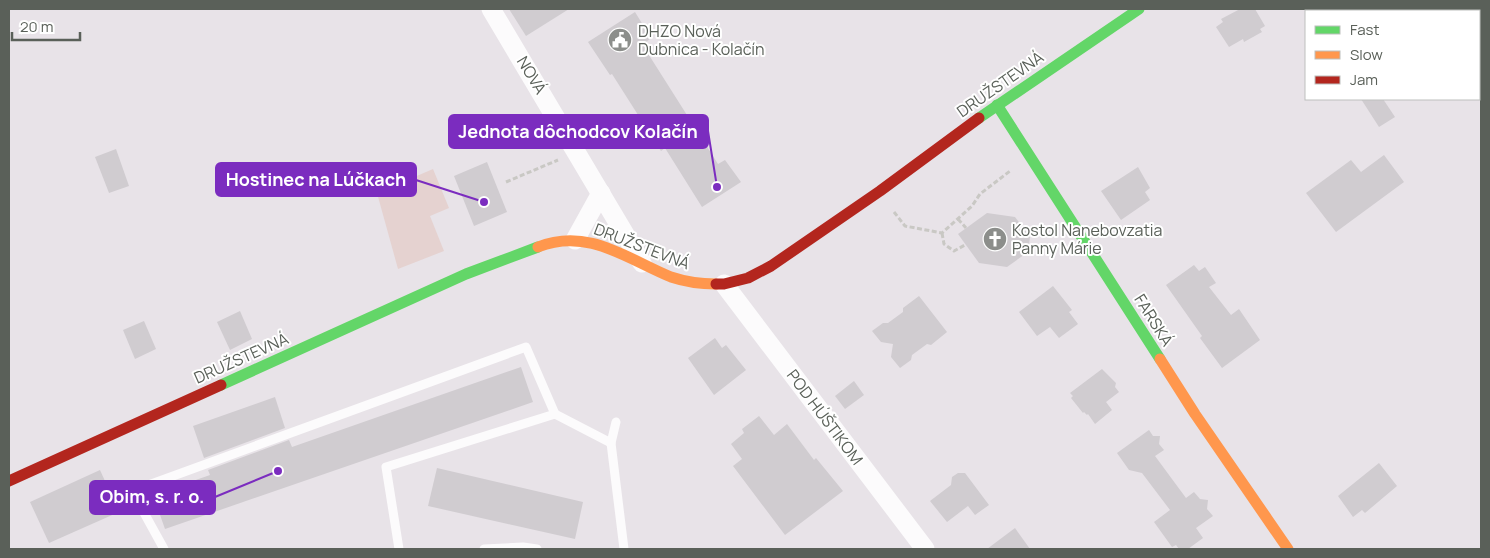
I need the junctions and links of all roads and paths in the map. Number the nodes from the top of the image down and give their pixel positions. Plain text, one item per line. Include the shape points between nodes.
1 (491, 9) edge
2 (1139, 9) edge
3 (998, 105) junction
4 (577, 152) junction
5 (1030, 155) junction
6 (506, 182) dead end
7 (601, 194) junction
8 (890, 207) dead end
9 (958, 219) junction
10 (966, 228) dead end
11 (942, 233) junction
12 (575, 240) junction
13 (965, 245) dead end
14 (642, 263) junction
15 (724, 284) junction
16 (554, 414) junction
17 (616, 422) dead end
18 (611, 442) junction
19 (9, 481) edge
20 (164, 549) edge
21 (399, 549) edge
22 (484, 549) edge
23 (536, 549) edge
24 (624, 549) edge
25 (925, 549) edge
26 (1288, 549) edge

1 - 4 street, NOVÁ
2 - 3 street, DRUŽSTEVNÁ
3 - 5 street, FARSKÁ
3 - 15 street, DRUŽSTEVNÁ via 772,266 748,278
4 - 6 path
4 - 7 street, NOVÁ
5 - 9 path via 980,194
5 - 26 street, FARSKÁ via 1195,414
7 - 12 street
7 - 14 street, NOVÁ
8 - 11 path via 905,226
9 - 10 path
9 - 11 path
11 - 13 path via 944,244 954,251
12 - 14 street, DRUŽSTEVNÁ via 604,246
12 - 19 street, DRUŽSTEVNÁ via 547,243 466,274
14 - 15 street, DRUŽSTEVNÁ via 672,277 698,284
15 - 25 street, POD HÚŠTIKOM
16 - 18 lane
16 - 20 lane via 526,348 132,490
16 - 21 lane via 386,467
17 - 18 lane
18 - 24 lane
22 - 23 lane

